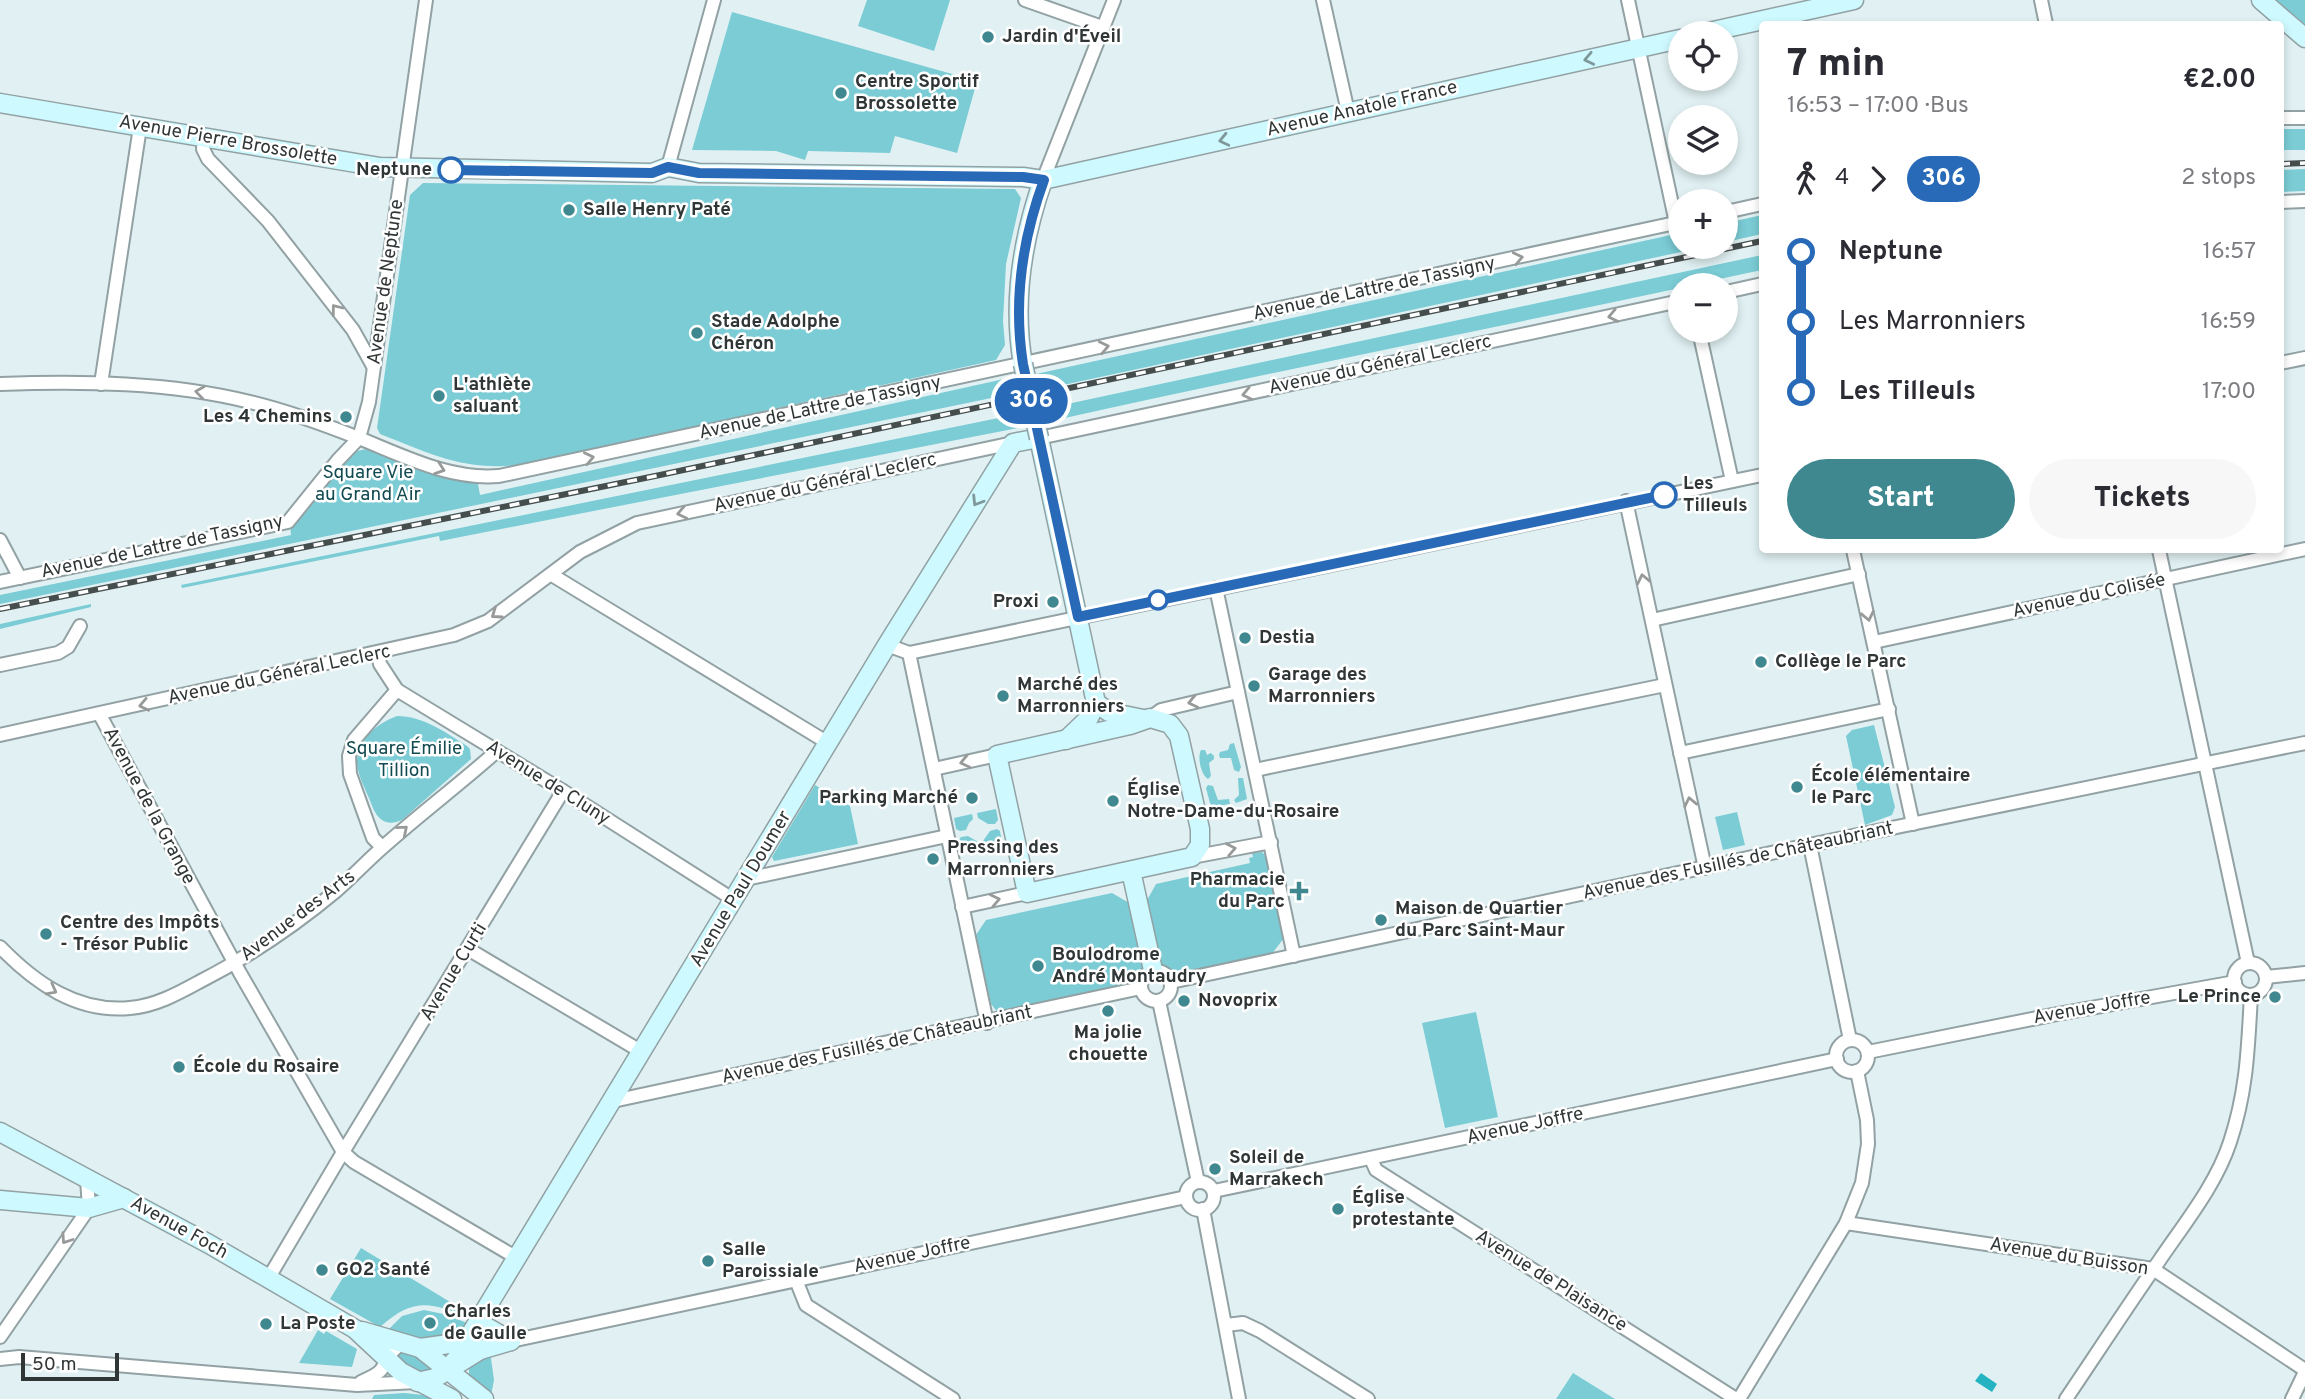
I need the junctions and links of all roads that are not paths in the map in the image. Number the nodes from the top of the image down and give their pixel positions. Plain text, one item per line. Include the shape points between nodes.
1 (426, 0) edge
2 (714, 0) edge
3 (1025, 0) edge
4 (1114, 0) edge
5 (1323, 0) edge
6 (1628, 0) edge
7 (1854, 0) edge
8 (2041, 0) edge
9 (2261, 0) edge
10 (2045, 21) edge
11 (1738, 26) edge
12 (1102, 27) junction
13 (2305, 38) edge
14 (1668, 42) edge
15 (1638, 48) junction
16 (0, 103) edge
17 (1348, 112) junction
18 (2284, 118) edge
19 (2305, 118) edge
20 (140, 127) junction
21 (204, 138) junction
22 (668, 167) junction
23 (401, 169) junction
24 (1044, 180) junction
25 (1670, 189) edge
26 (2305, 201) edge
27 (2284, 202) edge
28 (1759, 205) edge
29 (1738, 209) edge
30 (1668, 225) edge
31 (1759, 285) edge
32 (1738, 289) edge
33 (1668, 304) edge
34 (1702, 343) edge
35 (2305, 358) edge
36 (2284, 362) edge
37 (1023, 364) junction
38 (373, 366) junction
39 (0, 384) edge
40 (101, 384) junction
41 (359, 438) junction
42 (1039, 438) junction
43 (1013, 443) junction
44 (1759, 476) edge
45 (1732, 481) junction
46 (1626, 501) junction
47 (0, 540) edge
48 (2305, 549) edge
49 (1854, 553) edge
50 (2160, 553) edge
51 (552, 575) junction
52 (1859, 575) junction
53 (20, 578) junction
54 (2165, 580) junction
55 (0, 582) edge
56 (1216, 588) junction
57 (1078, 617) junction
58 (1652, 620) junction
59 (80, 626) dead end
60 (1874, 642) junction
61 (887, 645) junction
62 (909, 653) junction
63 (378, 654) junction
64 (0, 665) edge
65 (1665, 685) junction
66 (397, 690) junction
67 (1238, 692) junction
68 (1096, 703) junction
69 (1889, 709) junction
70 (100, 715) junction
71 (1147, 718) junction
72 (0, 735) edge
73 (1066, 740) junction
74 (828, 743) junction
75 (2305, 743) edge
76 (497, 751) junction
77 (1680, 753) junction
78 (997, 755) junction
79 (2206, 764) junction
80 (934, 769) junction
81 (1255, 770) junction
82 (563, 791) junction
83 (1913, 824) junction
84 (947, 836) junction
85 (1271, 842) junction
86 (1810, 845) junction
87 (383, 847) junction
88 (1192, 857) junction
89 (1705, 868) junction
90 (1131, 871) junction
91 (746, 879) junction
92 (1027, 893) junction
93 (733, 900) junction
94 (962, 907) junction
95 (0, 947) edge
96 (468, 949) junction
97 (1294, 956) junction
98 (2248, 962) junction
99 (235, 964) junction
100 (1153, 970) junction
101 (2305, 973) edge
102 (2266, 977) junction
103 (1171, 982) junction
104 (2235, 982) junction
105 (1141, 988) junction
106 (2251, 995) junction
107 (1159, 1001) junction
108 (987, 1023) junction
109 (1850, 1040) junction
110 (642, 1052) junction
111 (1868, 1052) junction
112 (1837, 1059) junction
113 (1857, 1071) junction
114 (613, 1101) junction
115 (0, 1132) edge
116 (343, 1152) junction
117 (1371, 1159) junction
118 (87, 1179) junction
119 (1198, 1182) junction
120 (1213, 1191) junction
121 (1186, 1197) junction
122 (124, 1198) junction
123 (0, 1200) edge
124 (89, 1208) junction
125 (1203, 1209) junction
126 (1846, 1223) junction
127 (517, 1258) junction
128 (2153, 1269) junction
129 (268, 1279) junction
130 (796, 1280) junction
131 (1226, 1325) junction
132 (355, 1329) junction
133 (474, 1329) junction
134 (0, 1337) edge
135 (512, 1341) junction
136 (411, 1346) junction
137 (0, 1359) edge
138 (387, 1359) junction
139 (447, 1369) junction
140 (2305, 1371) edge
141 (417, 1382) junction
142 (352, 1385) junction
143 (342, 1399) edge
144 (452, 1399) edge
145 (484, 1399) edge
146 (953, 1399) edge
147 (1239, 1399) edge
148 (1368, 1399) edge
149 (1738, 1399) edge
150 (2066, 1399) edge
151 (2292, 1399) edge

1 - 23 street, Avenue de Neptune
2 - 22 street
3 - 12 street
4 - 12 street
5 - 17 street
6 - 15 street
7 - 11 street
8 - 10 street
9 - 13 street
12 - 24 street
14 - 15 street, Avenue Anatole France
15 -> 17 street, Avenue Anatole France
15 - 25 street
16 - 20 street, Avenue Pierre Brossolette
17 -> 24 street, Avenue Anatole France
18 - 19 street
20 - 21 street, Avenue Pierre Brossolette
20 - 40 street
21 - 23 street, Avenue Pierre Brossolette
38 -> 21 street via 353,330 268,221 208,159
22 - 23 street, Avenue Pierre Brossolette via 652,173
22 - 24 street, Avenue Pierre Brossolette via 699,173
23 - 38 street, Avenue de Neptune
24 - 37 street via 1021,258
26 - 27 street
28 - 29 street
37 -> 30 street, Avenue de Lattre de Tassigny
31 - 32 street
33 -> 42 street, Avenue du Général Leclerc
34 - 45 street
35 - 36 street
41 -> 37 street, Avenue de Lattre de Tassigny via 461,476 499,476
37 - 42 street, bridge
38 - 41 street, Avenue de Neptune
39 - 40 street
41 -> 40 street via 240,400
41 - 53 street, Avenue de Lattre de Tassigny via 288,522
42 - 43 street, Avenue du Général Leclerc
42 - 57 street
43 -> 51 street, Avenue du Général Leclerc via 637,523 580,552
43 -> 61 street, Avenue Paul Doumer
44 - 45 street
45 - 46 street
46 - 56 street
58 -> 46 street
47 - 53 street
48 - 54 street, Avenue du Colisée
49 - 52 street
50 - 54 street
51 -> 63 street, Avenue du Général Leclerc via 488,621 454,635
51 - 74 street
52 - 58 street
52 -> 60 street
53 - 55 street, Avenue de Lattre de Tassigny
54 - 60 street, Avenue du Colisée
54 - 79 street
56 - 57 street
56 - 67 street
57 - 62 street
57 - 68 street
58 - 65 street
59 - 64 street via 68,647 58,653
60 - 69 street
61 - 62 street
61 - 74 street, Avenue Paul Doumer
62 - 80 street
63 - 66 street, Avenue de Cluny
63 -> 70 street, Avenue du Général Leclerc
65 - 77 street
65 - 81 street
66 - 76 street, Avenue de Cluny
66 - 87 street via 354,740 349,756 350,774 368,825
67 -> 71 street via 1161,709
67 - 81 street
68 - 71 street via 1109,712
68 - 73 street via 1089,718
69 - 77 street
69 - 83 street
70 - 72 street, Avenue du Général Leclerc
70 - 99 street, Avenue de la Grange
71 - 73 street
71 - 88 street via 1170,724 1179,736 1200,829 1200,845
73 - 78 street
74 - 91 street, Avenue Paul Doumer
75 - 79 street, Avenue des Fusillés de Châteaubriant
76 - 82 street, Avenue de Cluny
87 -> 76 street, Avenue des Arts
89 -> 77 street
78 -> 80 street
78 - 92 street
79 - 83 street, Avenue des Fusillés de Châteaubriant
79 - 98 street
80 - 84 street
81 - 85 street
82 - 93 street, Avenue de Cluny
82 - 96 street, Avenue Curti
83 - 86 street, Avenue des Fusillés de Châteaubriant
84 - 91 street
84 - 94 street
88 -> 85 street
85 - 97 street
86 - 89 street, Avenue des Fusillés de Châteaubriant
86 - 109 street
87 - 99 street, Avenue des Arts via 293,925
88 - 90 street
89 - 97 street, Avenue des Fusillés de Châteaubriant
90 - 92 street
90 - 100 street
91 - 93 street, Avenue Paul Doumer
94 -> 92 street
93 - 110 street, Avenue Paul Doumer
94 - 108 street
95 -> 99 street, Avenue des Arts via 40,984 70,1000 100,1007 150,1005
96 - 110 street
96 - 116 street, Avenue Curti
97 - 103 street, Avenue des Fusillés de Châteaubriant
98 - 102 street via 2261,966
98 - 104 street via 2239,967
99 - 116 street, Avenue de la Grange
100 - 103 street via 1166,974
100 - 105 street via 1142,979
101 - 102 street
102 - 106 street via 2263,989
103 - 107 street via 1171,992
104 - 106 street
104 - 111 street, Avenue Joffre
105 - 107 street via 1149,999
105 - 108 street, Avenue des Fusillés de Châteaubriant
106 - 128 street via 2248,1058 2229,1146 2209,1186
107 - 119 street
108 - 114 street, Avenue des Fusillés de Châteaubriant
109 - 111 street via 1863,1043
109 - 112 street via 1838,1049
110 - 114 street, Avenue Paul Doumer
111 - 113 street via 1865,1066
112 - 113 street via 1843,1068
112 - 117 street, Avenue Joffre
113 - 126 street via 1868,1144 1861,1183
114 - 127 street, Avenue Paul Doumer
115 - 118 street, Avenue Foch
116 - 127 street
116 - 129 street, Avenue Curti
117 - 120 street, Avenue Joffre
117 - 149 street, Avenue de Plaisance via 1376,1170
118 - 122 street, Avenue Foch
118 - 124 street
119 - 120 street
119 - 121 street via 1189,1187
120 - 125 street via 1211,1205
121 - 125 street via 1190,1206
121 - 130 street, Avenue Joffre
122 - 124 street
122 - 129 street, Avenue Foch
123 - 124 street
124 -> 134 street
125 - 131 street
126 - 128 street, Avenue du Buisson
126 - 149 street
127 - 133 street, Avenue Paul Doumer
128 - 140 street, Avenue du Buisson
128 - 150 street
129 - 132 street, Avenue Foch
130 - 135 street, Avenue Joffre
130 - 146 street via 806,1305
131 - 147 street
131 - 148 street via 1243,1323 1260,1331
132 - 136 street, Avenue Foch
132 - 138 street, Avenue Foch
133 - 135 street
133 - 136 street via 456,1343
133 - 139 street, Avenue Paul Doumer via 464,1351
135 - 139 street via 480,1350
136 - 138 street via 392,1350
136 - 139 street, Avenue Foch
137 - 142 street
138 - 141 street, Avenue Foch
138 - 142 street via 374,1376
139 - 141 street
139 - 145 street, Avenue Foch
140 - 151 street
141 - 142 street
141 - 144 street, Avenue Foch
142 - 143 street

